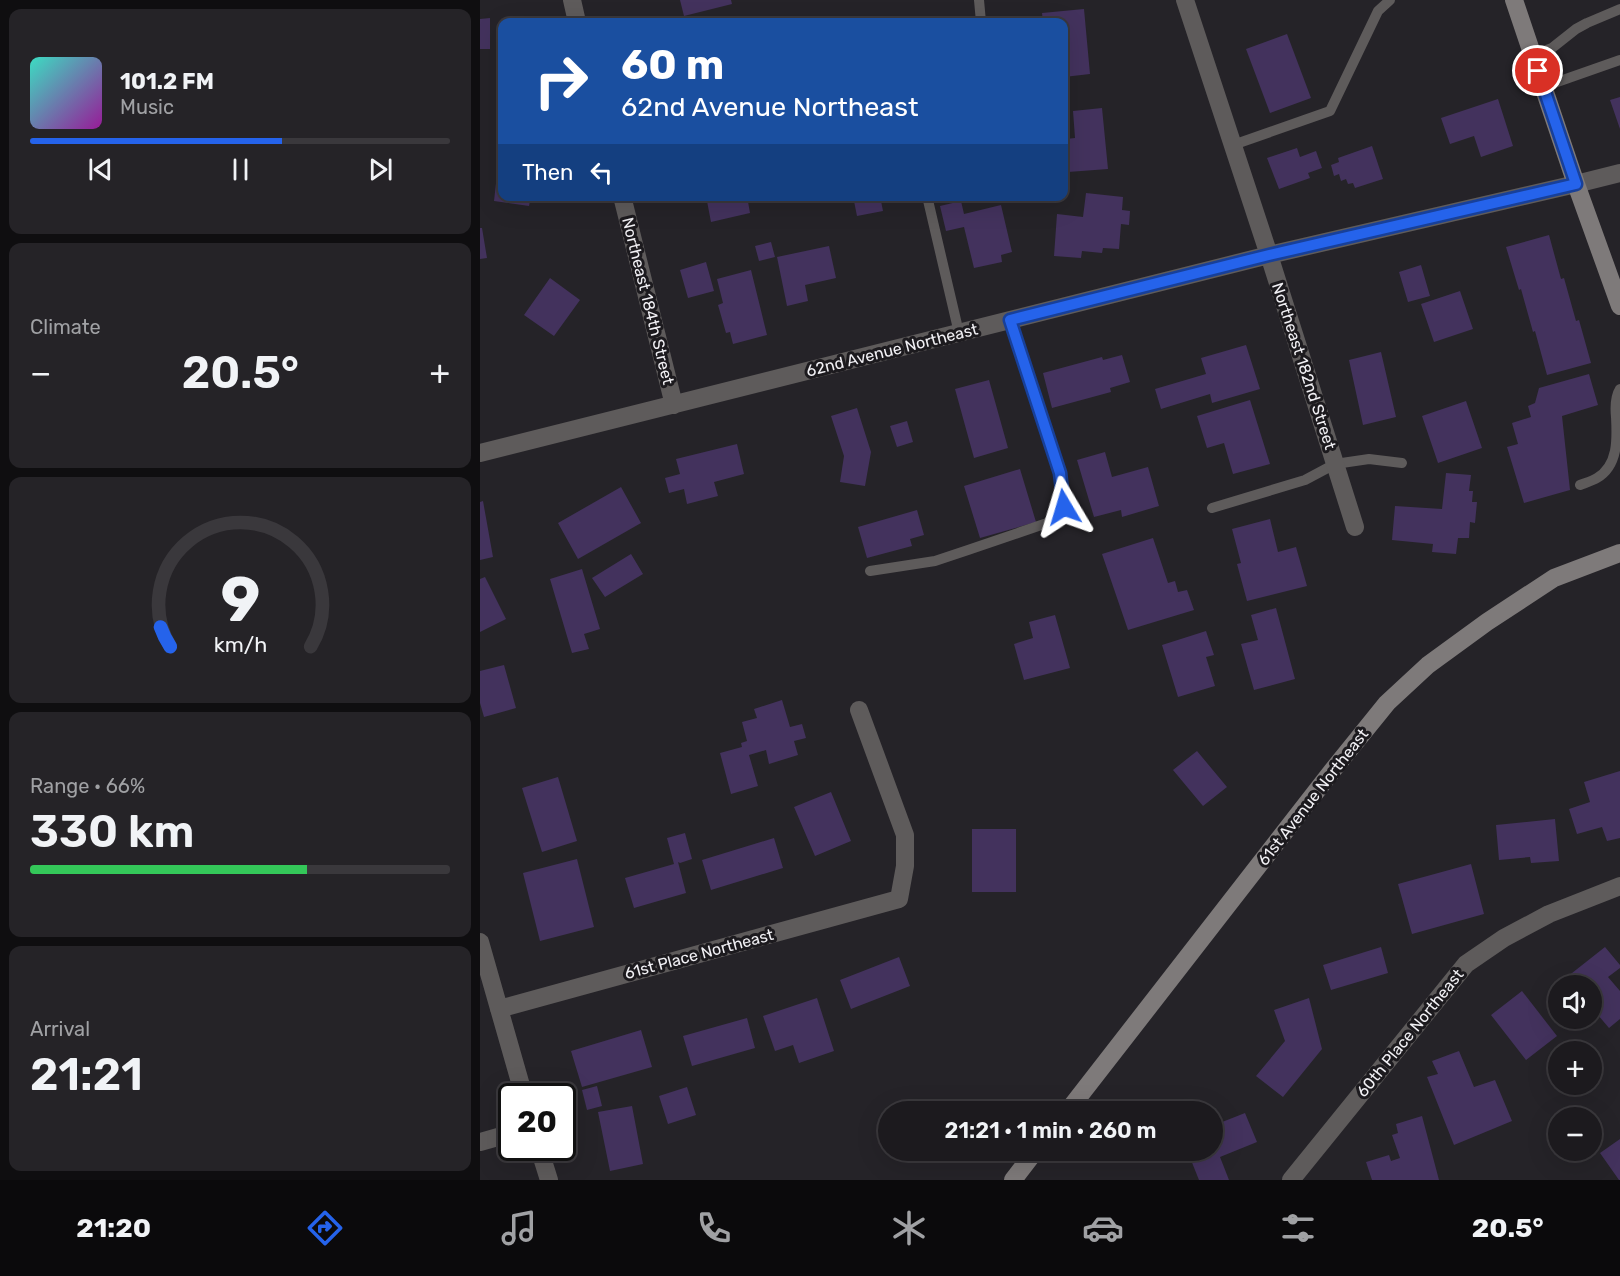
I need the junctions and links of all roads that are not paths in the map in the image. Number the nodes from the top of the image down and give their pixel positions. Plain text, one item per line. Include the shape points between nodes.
1 (572, 0) edge
2 (980, 0) edge
3 (1185, 0) edge
4 (1390, 0) edge
5 (1514, 0) edge
6 (1620, 9) edge
7 (576, 18) edge
8 (981, 18) edge
9 (1533, 55) junction
10 (1620, 60) edge
11 (1543, 87) junction
12 (1233, 145) junction
13 (1620, 173) edge
14 (1576, 184) junction
15 (623, 201) edge
16 (928, 201) edge
17 (1269, 255) junction
18 (1620, 306) edge
19 (1010, 320) junction
20 (959, 333) junction
21 (1620, 388) edge
22 (674, 405) junction
23 (480, 453) edge
24 (1401, 463) dead end
25 (1335, 464) junction
26 (1580, 486) dead end
27 (1212, 508) dead end
28 (1355, 527) dead end
29 (1620, 553) edge
30 (870, 571) dead end
31 (859, 710) dead end
32 (1620, 886) edge
33 (480, 942) edge
34 (499, 1009) junction
35 (520, 1083) edge
36 (1076, 1101) edge
37 (498, 1137) edge
38 (480, 1142) edge
39 (543, 1161) edge
40 (1028, 1161) edge
41 (549, 1180) edge
42 (1013, 1180) edge
43 (1291, 1180) edge

1 - 7 street
2 - 8 lane
3 - 12 street, Northeast 182nd Street
4 - 12 lane via 1378,11 1330,111
5 - 9 main road
6 - 9 lane via 1587,23 1552,48
9 - 11 main road
10 - 11 lane
11 - 14 main road
12 - 17 street, Northeast 182nd Street
13 - 14 street, 62nd Avenue Northeast
14 - 17 street, 62nd Avenue Northeast
14 - 18 main road
15 - 22 street, Northeast 184th Street
16 - 20 lane
17 - 19 street, 62nd Avenue Northeast
17 - 25 street, Northeast 182nd Street
19 - 20 street, 62nd Avenue Northeast
19 - 30 lane via 1060,473 1064,507 1047,523 935,561
20 - 22 street, 62nd Avenue Northeast
21 - 26 lane via 1614,454 1599,477
22 - 23 street, 62nd Avenue Northeast
24 - 25 lane via 1369,459
25 - 27 lane via 1305,480
25 - 28 street, Northeast 182nd Street
29 - 36 main road, 61st Avenue Northeast via 1554,578 1428,665 1387,703
31 - 34 street, 61st Place Northeast via 905,835 899,899
32 - 43 street, 60th Place Northeast via 1549,914 1466,964
33 - 34 street
34 - 35 street
37 - 38 street
39 - 41 street
40 - 42 main road

